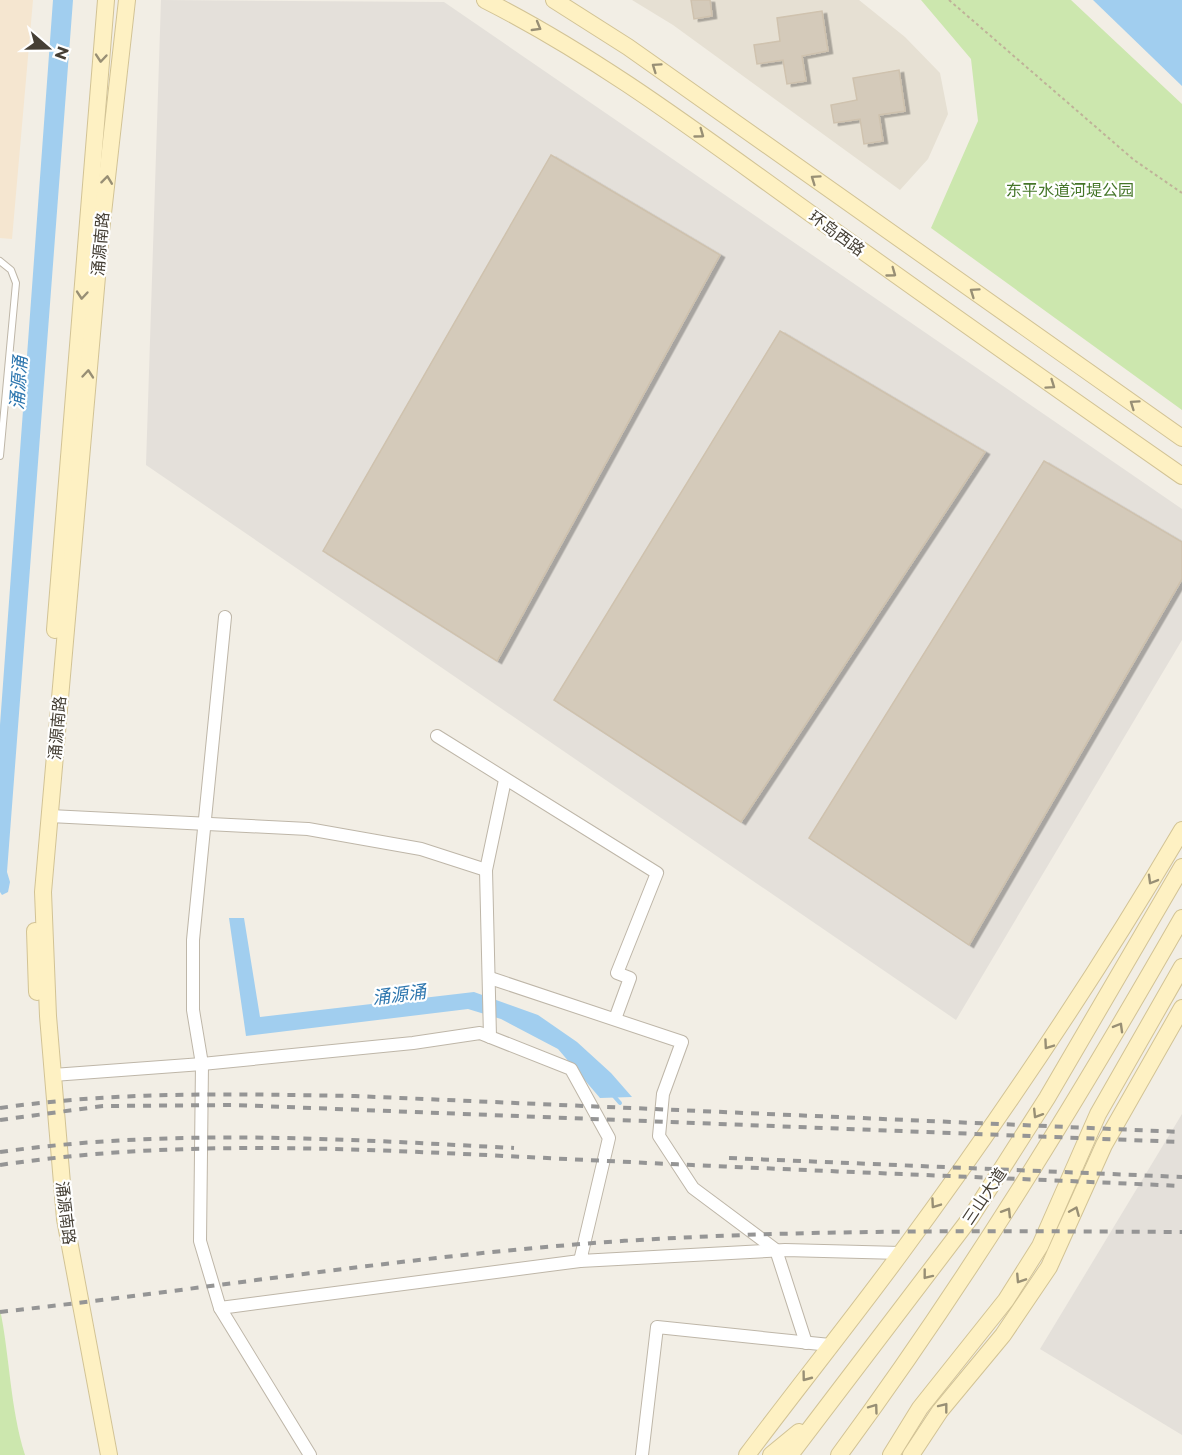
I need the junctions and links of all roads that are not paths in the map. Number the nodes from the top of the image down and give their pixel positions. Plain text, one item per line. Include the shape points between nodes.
1 (106, 0) edge
2 (127, 0) edge
3 (485, 0) edge
4 (554, 0) edge
5 (0, 261) edge
6 (1182, 438) edge
7 (0, 456) edge
8 (1182, 476) edge
9 (225, 617) dead end
10 (437, 736) dead end
11 (506, 780) junction
12 (50, 816) junction
13 (204, 824) junction
14 (1182, 830) edge
15 (1182, 867) edge
16 (486, 870) junction
17 (1182, 918) edge
18 (1182, 967) edge
19 (490, 978) junction
20 (1182, 1008) edge
21 (615, 1019) junction
22 (490, 1037) junction
23 (202, 1065) junction
24 (53, 1075) junction
25 (776, 1250) junction
26 (901, 1253) junction
27 (580, 1261) junction
28 (220, 1308) junction
29 (806, 1343) junction
30 (830, 1345) junction
31 (822, 1412) junction
32 (98, 1455) edge
33 (109, 1455) edge
34 (310, 1455) edge
35 (642, 1455) edge
36 (747, 1455) edge
37 (771, 1455) edge
38 (790, 1455) edge
39 (839, 1455) edge
40 (891, 1455) edge
41 (911, 1455) edge

1 -> 32 main road, 涌源南路 via 50,681 34,960 62,1245
12 -> 2 main road, 涌源南路 via 101,231
3 -> 8 main road, 环岛西路 via 545,32 686,123
6 -> 4 main road, 环岛西路 via 628,47
5 - 7 lane via 11,270 16,283
9 - 13 street
10 - 11 street
11 - 16 street
11 - 21 street via 657,873 617,973 630,978
12 - 13 street
12 - 24 main road, 涌源南路 via 43,892
13 - 16 street via 308,829 422,849
13 - 23 street via 193,940 193,1010
14 -> 26 main road via 1058,1031
15 -> 31 main road, 三山大道 via 1053,1088 971,1217
16 - 19 street
39 -> 17 main road, 三山大道 via 1000,1223
18 -> 40 main road via 1098,1114 1040,1246 1001,1308 920,1408
19 - 21 street
19 - 22 street
41 -> 20 main road via 940,1411 1003,1335 1048,1267 1104,1145
21 - 25 street via 682,1042 663,1094 659,1136 693,1188
22 - 23 street via 480,1033
22 - 27 street via 571,1069 609,1138
23 - 24 street
23 - 28 street via 200,1241
24 - 33 main road, 涌源南路 via 65,1219
25 - 26 street
25 - 27 street
25 - 29 street
26 - 30 main road
27 - 28 street
28 - 34 street
29 - 30 street
29 - 35 street via 657,1328
30 -> 36 main road
31 - 37 main road
31 - 38 main road, 三山大道

